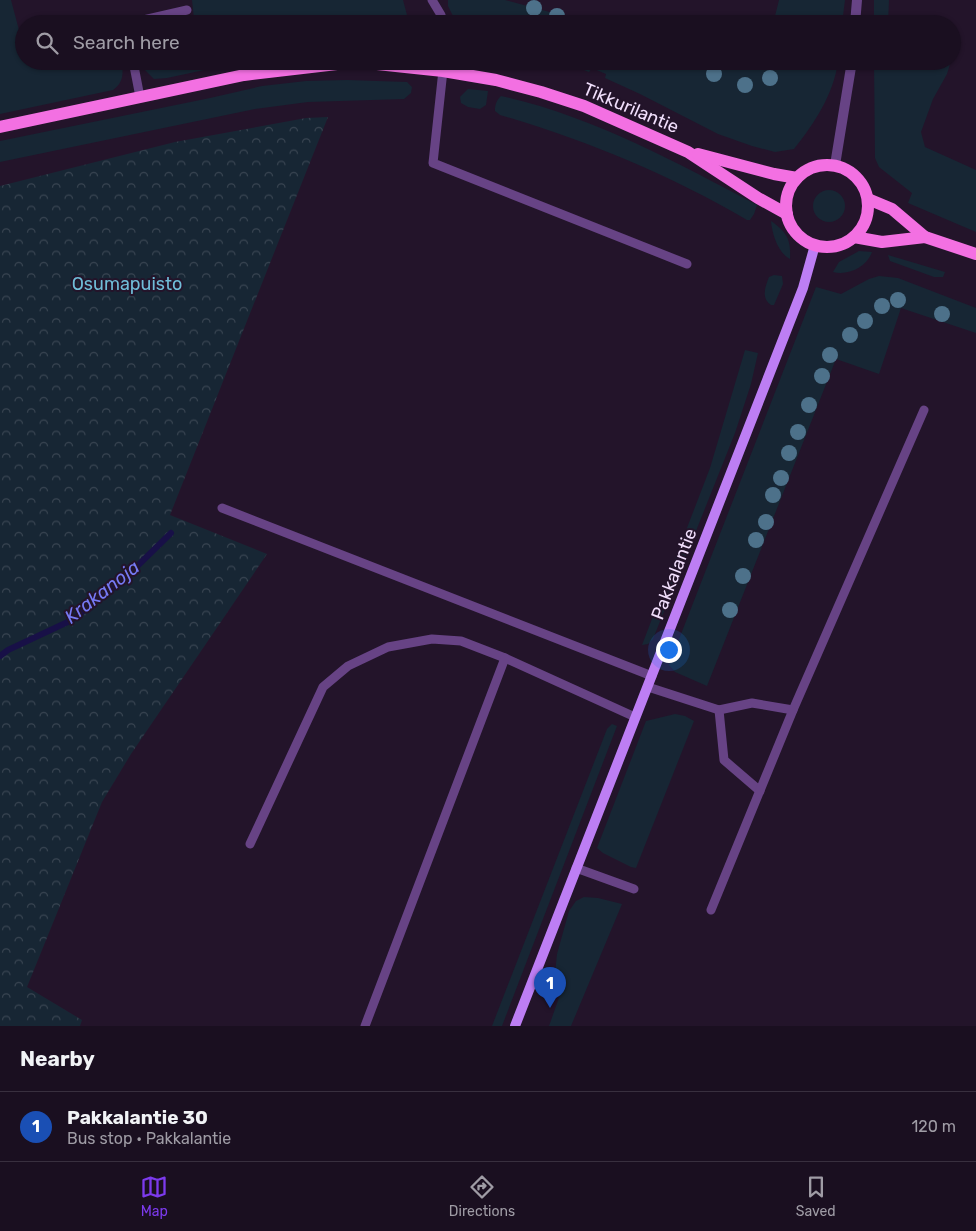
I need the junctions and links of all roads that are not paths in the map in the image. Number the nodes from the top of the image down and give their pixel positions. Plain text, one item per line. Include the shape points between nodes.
1 (432, 0) edge
2 (857, 0) edge
3 (187, 10) dead end
4 (165, 15) edge
5 (441, 15) edge
6 (856, 15) edge
7 (135, 70) edge
8 (286, 70) edge
9 (443, 70) edge
10 (458, 70) edge
11 (851, 70) edge
12 (140, 97) junction
13 (0, 127) edge
14 (688, 152) junction
15 (835, 166) junction
16 (797, 178) junction
17 (868, 199) junction
18 (787, 214) junction
19 (854, 237) junction
20 (925, 237) junction
21 (815, 245) junction
22 (976, 254) edge
23 (688, 264) dead end
24 (924, 410) dead end
25 (222, 508) dead end
26 (505, 658) junction
27 (652, 676) junction
28 (648, 687) junction
29 (719, 710) junction
30 (793, 710) junction
31 (635, 718) junction
32 (760, 791) junction
33 (250, 844) dead end
34 (576, 868) junction
35 (634, 889) dead end
36 (711, 910) dead end
37 (366, 1026) edge
38 (516, 1026) edge

1 - 5 lane
2 - 6 street
3 - 4 lane
7 - 12 lane
8 - 12 main road, Tikkurilantie via 244,75
9 - 23 lane via 433,163
10 - 14 main road, Tikkurilantie via 584,106
11 - 15 street
12 - 13 main road, Tikkurilantie
14 - 16 main road, Tikkurilantie
14 - 18 main road, Tikkurilantie
15 - 16 main road via 821,165
15 - 17 main road via 853,174 865,189
16 - 18 main road via 789,190
17 - 19 main road via 864,225
17 - 20 main road via 892,209
18 - 21 main road via 801,237
19 - 20 main road via 882,242
19 - 21 main road via 829,247
20 - 22 main road
21 - 27 main road, Pakkalantie via 803,288
24 - 30 lane
25 - 27 lane
26 - 31 lane
26 - 33 lane via 461,641 432,639 388,647 348,666 323,687
26 - 37 lane
27 - 28 main road, Pakkalantie
28 - 29 lane
28 - 31 main road, Pakkalantie
29 - 30 lane via 752,703
29 - 32 lane via 724,760
30 - 32 lane
31 - 34 main road, Pakkalantie
32 - 36 lane
34 - 35 lane
34 - 38 main road, Pakkalantie

